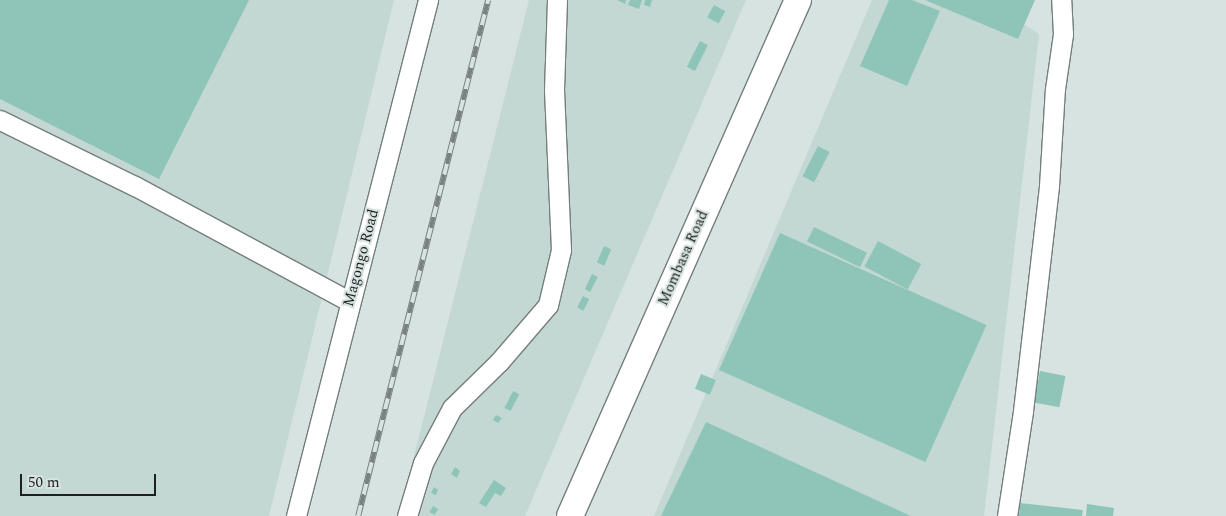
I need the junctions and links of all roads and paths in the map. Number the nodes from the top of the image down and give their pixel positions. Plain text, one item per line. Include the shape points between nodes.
1 (428, 0) edge
2 (557, 0) edge
3 (798, 0) edge
4 (1061, 0) edge
5 (0, 120) edge
6 (349, 301) junction
7 (296, 516) edge
8 (407, 516) edge
9 (570, 516) edge
10 (1007, 516) edge

1 - 6 street, Magongo Road
2 - 8 street via 554,90 561,250 548,305 452,408 423,463
3 - 9 highway, Mombasa Road
4 - 10 street via 1063,34 1055,89 1048,186 1023,411
5 - 6 street via 135,186
6 - 7 street, Magongo Road

